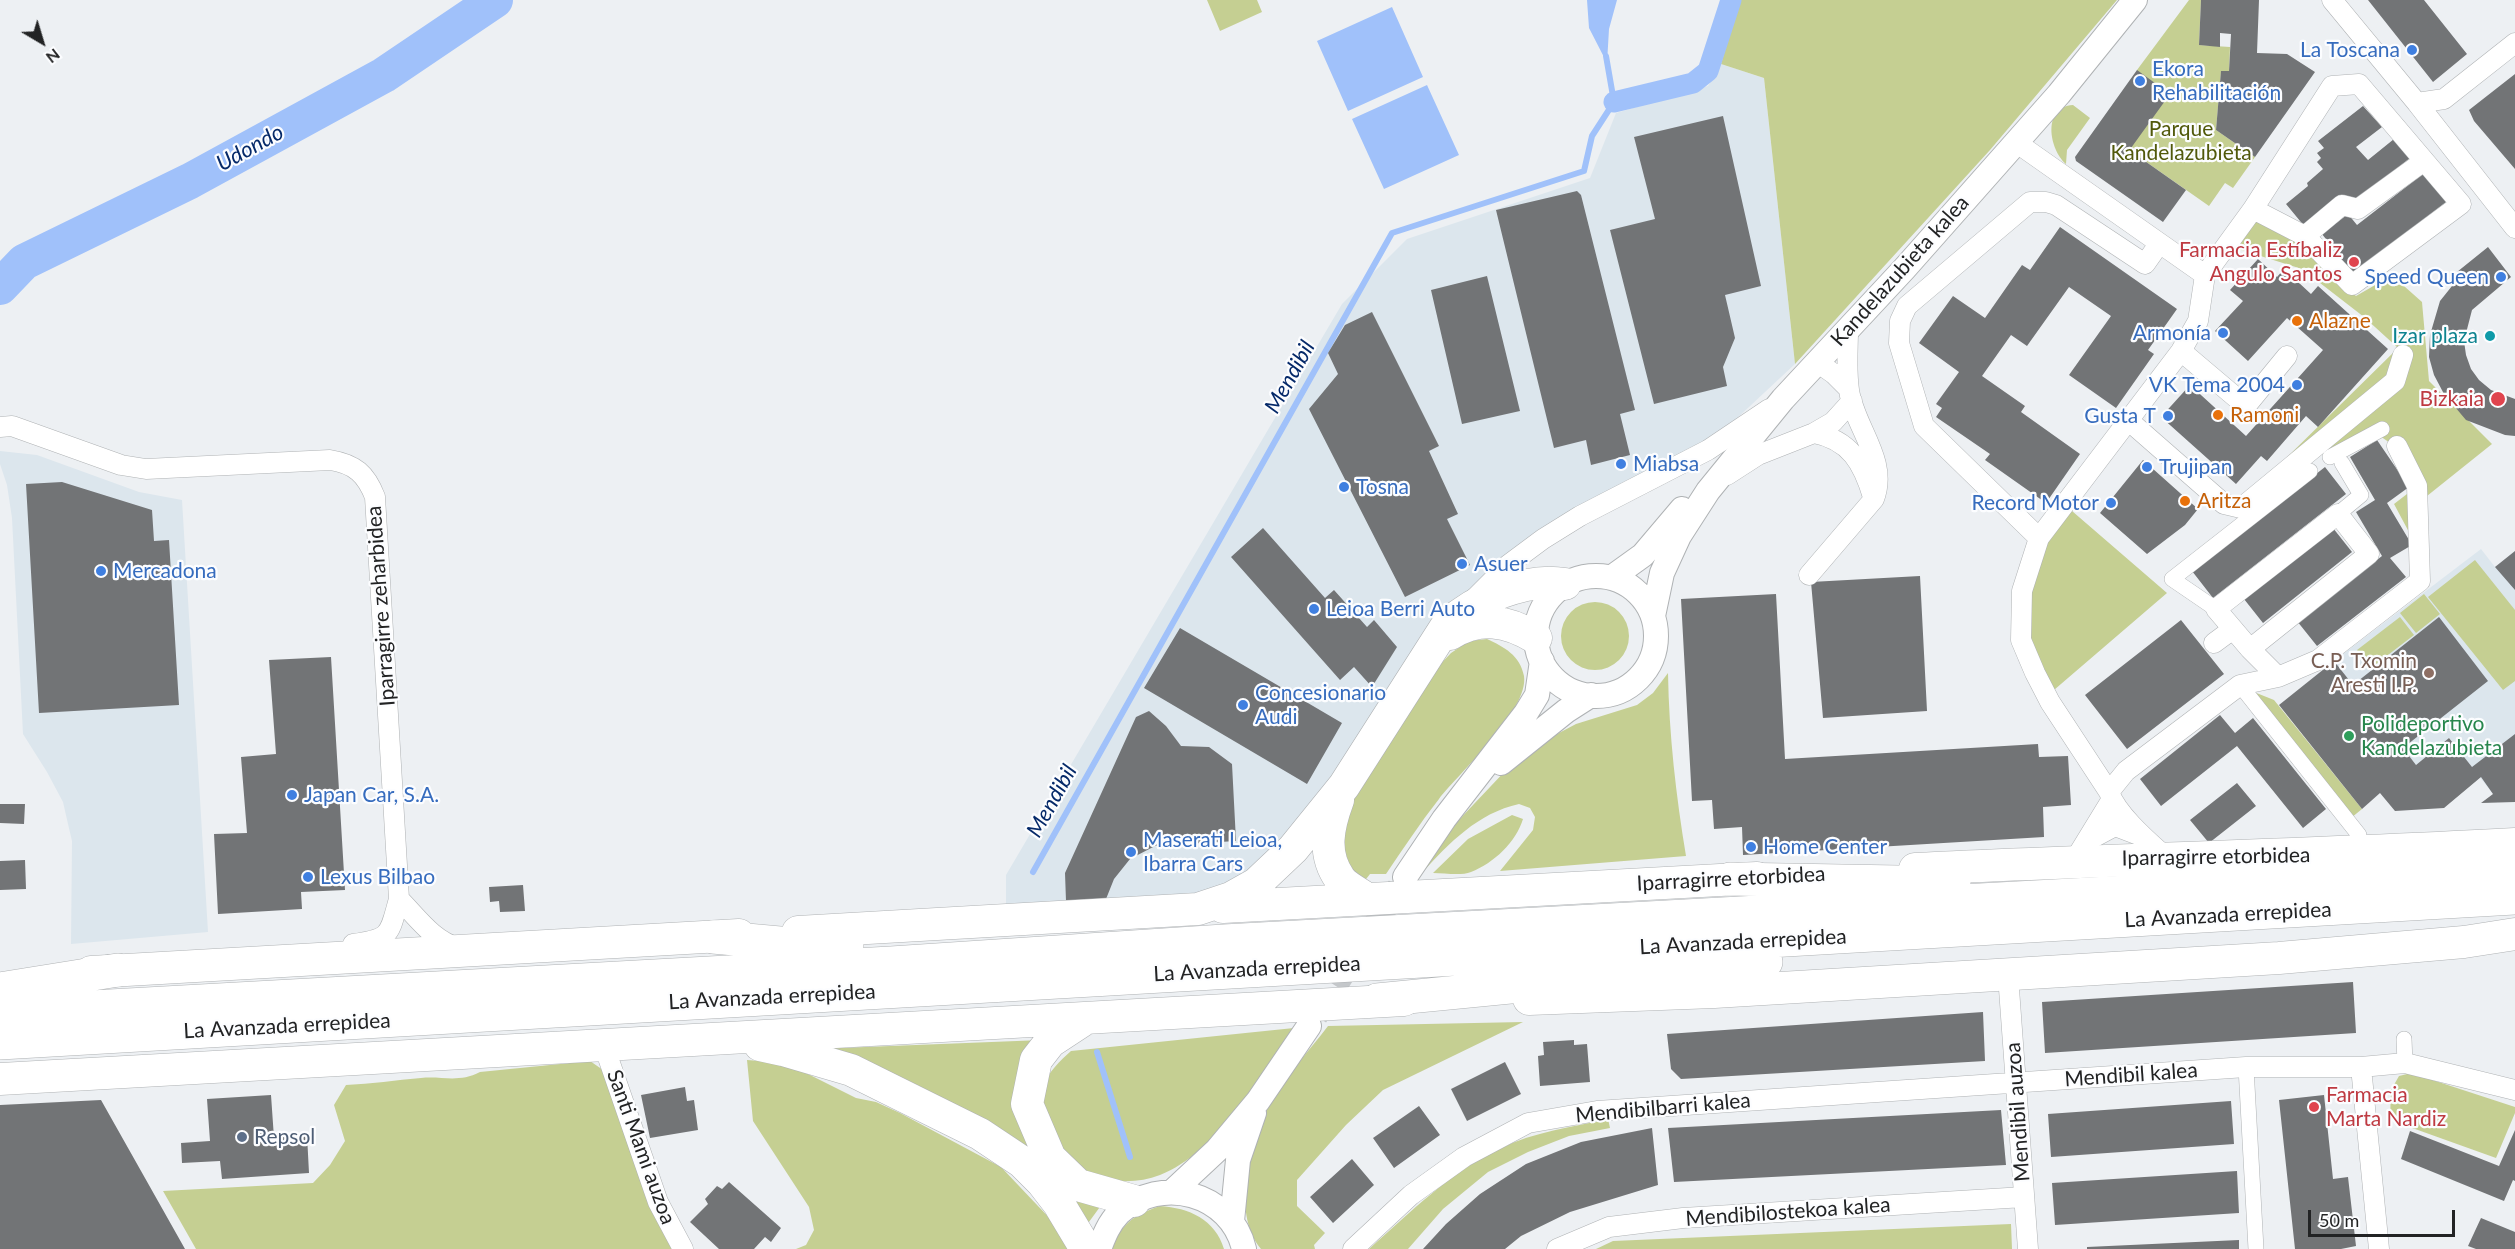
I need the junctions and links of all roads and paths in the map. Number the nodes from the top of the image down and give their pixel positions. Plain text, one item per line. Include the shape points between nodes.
1 (2135, 0) edge
2 (2332, 0) edge
3 (2515, 44) edge
4 (2417, 102) junction
5 (2017, 143) junction
6 (2424, 161) junction
7 (2253, 209) junction
8 (2515, 228) edge
9 (2305, 236) junction
10 (2159, 244) junction
11 (2205, 275) junction
12 (1848, 329) junction
13 (2181, 351) junction
14 (2403, 354) dead end
15 (2287, 357) dead end
16 (1817, 362) junction
17 (1850, 395) junction
18 (1783, 399) junction
19 (2128, 420) junction
20 (0, 427) edge
21 (2382, 429) dead end
22 (1814, 433) junction
23 (2397, 446) dead end
24 (2310, 471) dead end
25 (1708, 490) junction
26 (1874, 499) junction
27 (2338, 514) junction
28 (2039, 538) junction
29 (1809, 575) dead end
30 (1611, 578) junction
31 (1565, 584) junction
32 (2216, 609) junction
33 (1463, 611) junction
34 (1653, 616) junction
35 (2233, 629) junction
36 (1434, 643) junction
37 (2214, 643) dead end
38 (2250, 649) junction
39 (1539, 650) junction
40 (2278, 677) junction
41 (2240, 685) junction
42 (1591, 695) junction
43 (1344, 786) junction
44 (2110, 796) junction
45 (1444, 819) junction
46 (2359, 836) dead end
47 (2144, 837) junction
48 (2515, 844) edge
49 (2080, 851) junction
50 (2168, 859) junction
51 (2515, 871) edge
52 (1405, 877) tunnel mouth
53 (1730, 879) junction
54 (2228, 888) junction
55 (2515, 898) edge
56 (399, 899) junction
57 (1367, 899) junction
58 (1198, 909) junction
59 (2176, 917) junction
60 (2515, 934) edge
61 (713, 937) junction
62 (1224, 941) junction
63 (470, 951) junction
64 (213, 965) junction
65 (118, 970) junction
66 (2008, 975) junction
67 (0, 978) edge
68 (0, 989) edge
69 (1377, 1000) junction
70 (0, 1012) edge
71 (1085, 1018) junction
72 (1309, 1026) tunnel mouth
73 (717, 1038) junction
74 (2404, 1039) dead end
75 (0, 1043) edge
76 (603, 1043) junction
77 (2405, 1063) junction
78 (2246, 1067) junction
79 (2361, 1067) junction
80 (0, 1079) edge
81 (2016, 1082) junction
82 (2515, 1090) edge
83 (1258, 1101) junction
84 (1173, 1191) junction
85 (2024, 1197) junction
86 (1134, 1202) junction
87 (1232, 1221) junction
88 (2379, 1243) edge
89 (683, 1249) edge
90 (1086, 1249) edge
91 (1099, 1249) edge
92 (1244, 1249) edge
93 (1353, 1249) edge
94 (1557, 1249) edge
95 (2028, 1249) edge
96 (2256, 1249) edge

1 - 5 street, Kandelazubieta kalea
2 - 4 street
3 - 4 street via 2444,99
4 - 8 street
5 - 10 street
5 - 12 street, Kandelazubieta kalea
6 - 7 street via 2360,84 2332,86
6 - 9 street via 2358,209 2342,205
6 - 9 street via 2461,204 2352,285
7 - 9 street
7 - 11 street
10 - 11 street
10 - 28 street, Kandelazubieta kalea via 2145,264 2056,205 2030,202 1907,306 1900,321 1899,342 1924,426
11 - 13 street via 2198,321
12 - 16 street, Kandelazubieta kalea
12 - 17 street
13 - 15 street via 2246,406
13 - 19 street
14 - 19 street via 2396,381 2241,508 2224,504
16 - 17 street via 1834,374
16 - 18 street, Kandelazubieta kalea
17 - 22 street via 1833,422
17 - 26 street via 1879,475
18 - 25 street, Kandelazubieta kalea
18 - 30 street, Kandelazubieta kalea via 1728,450 1643,555
18 - 33 street via 1708,450 1580,516 1544,539 1490,580
19 - 28 street
20 - 56 street, Iparragirre zeharbidea via 12,426 121,465 146,469 330,460 345,462 368,482 375,497
21 - 27 street via 2336,460 2361,495
22 - 25 street via 1758,455
22 - 26 street via 1847,447 1863,471
23 - 40 street via 2417,486 2420,581 2318,660
24 - 32 street via 2172,579
25 - 34 street, Kandelazubieta kalea via 1662,573
26 - 29 street
27 - 32 street
27 - 38 street via 2369,554
28 - 44 street via 2022,591 2021,640 2050,702
30 - 31 street via 1587,576
30 - 34 street via 1637,592
31 - 33 main road via 1517,587
31 - 39 street via 1540,613
32 - 35 street
33 - 36 main road
34 - 42 street via 1655,642 1650,661 1639,678 1617,692
35 - 37 street
35 - 38 street
36 - 39 main road via 1454,632 1489,622 1511,624
36 - 43 main road
38 - 40 street
39 - 42 street via 1556,681
39 - 45 street via 1536,694 1526,713
40 - 41 street
41 - 44 street via 2126,771
41 - 46 street
42 - 45 street via 1516,749
43 - 57 main road via 1328,835 1328,856 1341,880
43 - 58 main road via 1293,849 1256,884 1232,898
44 - 47 street
44 - 49 street
45 - 52 street
47 - 49 street via 2115,826
47 - 50 street
48 - 50 main road, Iparragirre etorbidea
49 - 50 main road, Iparragirre etorbidea
49 - 53 main road, Iparragirre etorbidea
51 - 54 highway, La Avanzada errepidea
53 - 54 highway
53 - 57 main road, Iparragirre etorbidea
54 - 62 highway, La Avanzada errepidea
55 - 59 highway, La Avanzada errepidea
56 - 63 street via 434,935 449,945
56 - 64 street, Iparragirre zeharbidea via 390,931 378,940
57 - 58 main road, Iparragirre etorbidea
58 - 61 main road
59 - 69 highway via 2030,941 1738,964
59 - 75 highway, La Avanzada errepidea
60 - 66 main road via 2279,958
61 - 62 highway via 813,946
61 - 63 main road
62 - 70 highway, La Avanzada errepidea
63 - 64 main road
64 - 65 main road
65 - 67 main road
65 - 68 highway
66 - 69 main road via 1606,996
66 - 81 street, Mendibil auzoa
69 - 71 main road
71 - 73 main road
71 - 86 main road via 1050,1042 1036,1060 1028,1104 1050,1158 1078,1185
72 - 83 street
73 - 76 main road
73 - 90 main road via 783,1050 851,1070 980,1134 1022,1162 1042,1182
74 - 77 street
76 - 80 main road
76 - 89 street, Santi Mami auzoa via 658,1202
77 - 79 street, Mendibil kalea
77 - 82 street, Mendibil kalea
78 - 79 street, Mendibil kalea
78 - 81 street, Mendibil kalea
78 - 96 street
79 - 88 street
81 - 85 street, Mendibil auzoa
81 - 93 street, Mendibilbarri kalea via 1597,1111 1528,1123 1464,1157 1412,1195
83 - 84 street via 1217,1150
83 - 87 street via 1238,1160
84 - 86 street
84 - 87 street via 1195,1195 1215,1205
85 - 94 street, Mendibilostekoa kalea via 1683,1218 1609,1227
85 - 95 street, Mendibil auzoa
86 - 91 street via 1106,1230
87 - 92 street

